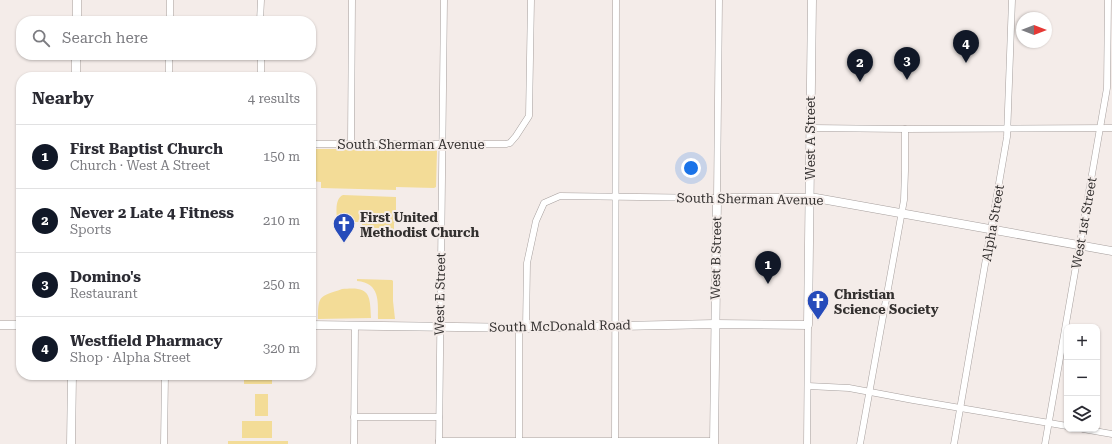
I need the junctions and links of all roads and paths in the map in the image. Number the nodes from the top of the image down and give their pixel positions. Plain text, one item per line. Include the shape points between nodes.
1 (77, 0) edge
2 (170, 0) edge
3 (261, 0) edge
4 (352, 0) edge
5 (444, 0) edge
6 (530, 0) edge
7 (616, 0) edge
8 (719, 0) edge
9 (812, 0) edge
10 (1012, 0) edge
11 (1108, 0) edge
12 (77, 16) edge
13 (170, 16) edge
14 (260, 16) edge
15 (76, 60) edge
16 (169, 60) edge
17 (261, 60) edge
18 (76, 72) edge
19 (169, 72) edge
20 (261, 72) edge
21 (811, 128) junction
22 (1101, 128) junction
23 (1112, 128) edge
24 (905, 129) junction
25 (1008, 129) junction
26 (351, 143) junction
27 (316, 144) edge
28 (442, 144) junction
29 (615, 196) junction
30 (717, 198) junction
31 (810, 198) junction
32 (901, 214) junction
33 (991, 230) junction
34 (1080, 245) junction
35 (1112, 251) edge
36 (715, 324) junction
37 (0, 325) edge
38 (16, 325) edge
39 (316, 325) edge
40 (808, 325) junction
41 (355, 326) junction
42 (614, 326) junction
43 (440, 327) junction
44 (522, 328) junction
45 (72, 380) edge
46 (165, 380) edge
47 (808, 386) junction
48 (869, 392) junction
49 (960, 408) junction
50 (354, 417) junction
51 (439, 417) junction
52 (1049, 423) junction
53 (1064, 426) edge
54 (1100, 432) edge
55 (1112, 434) edge
56 (519, 441) junction
57 (615, 441) junction
58 (714, 442) edge
59 (439, 443) edge
60 (71, 444) edge
61 (164, 444) edge
62 (354, 444) edge
63 (807, 444) edge
64 (860, 444) edge
65 (954, 444) edge
66 (1046, 444) edge

1 - 12 street
2 - 13 street
3 - 14 street
4 - 26 street
5 - 28 street, West E Street
6 - 28 street, South Sherman Avenue via 529,116 510,143
7 - 29 street
8 - 30 street, West B Street
9 - 21 street, West A Street
10 - 25 street, Alpha Street
11 - 22 street, West 1st Street via 1107,88
15 - 18 street
16 - 19 street
17 - 20 street
21 - 24 street
21 - 31 street, West A Street
22 - 23 street
22 - 25 street
22 - 34 street, West 1st Street
24 - 25 street
24 - 32 street via 906,171
25 - 33 street, Alpha Street
26 - 27 street, South Sherman Avenue
26 - 28 street, South Sherman Avenue
28 - 43 street, West E Street
29 - 30 street, South Sherman Avenue
29 - 42 street
29 - 44 street, South Sherman Avenue via 560,196 544,203 536,221 527,263
30 - 31 street, South Sherman Avenue
30 - 36 street, West B Street
31 - 32 street, South Sherman Avenue
31 - 40 street, West A Street
32 - 33 street, South Sherman Avenue
32 - 48 street
33 - 34 street, South Sherman Avenue
33 - 49 street, Alpha Street
34 - 35 street, South Sherman Avenue
34 - 52 street, West 1st Street
36 - 40 street, South McDonald Road
36 - 42 street, South McDonald Road
36 - 58 street, West B Street
37 - 38 street
39 - 41 street, South McDonald Road
40 - 47 street, West A Street
41 - 43 street, South McDonald Road
41 - 50 street
42 - 44 street, South McDonald Road
42 - 57 street
43 - 44 street, South McDonald Road
43 - 51 street, West E Street
44 - 56 street
45 - 60 street
46 - 61 street
47 - 48 street via 850,388
47 - 63 street, West A Street
48 - 49 street
48 - 64 street
49 - 52 street
49 - 65 street, Alpha Street
50 - 51 street
50 - 62 street
51 - 59 street, West E Street
52 - 53 street
52 - 66 street, West 1st Street
54 - 55 street
56 - 57 street
56 - 59 street
57 - 58 street

